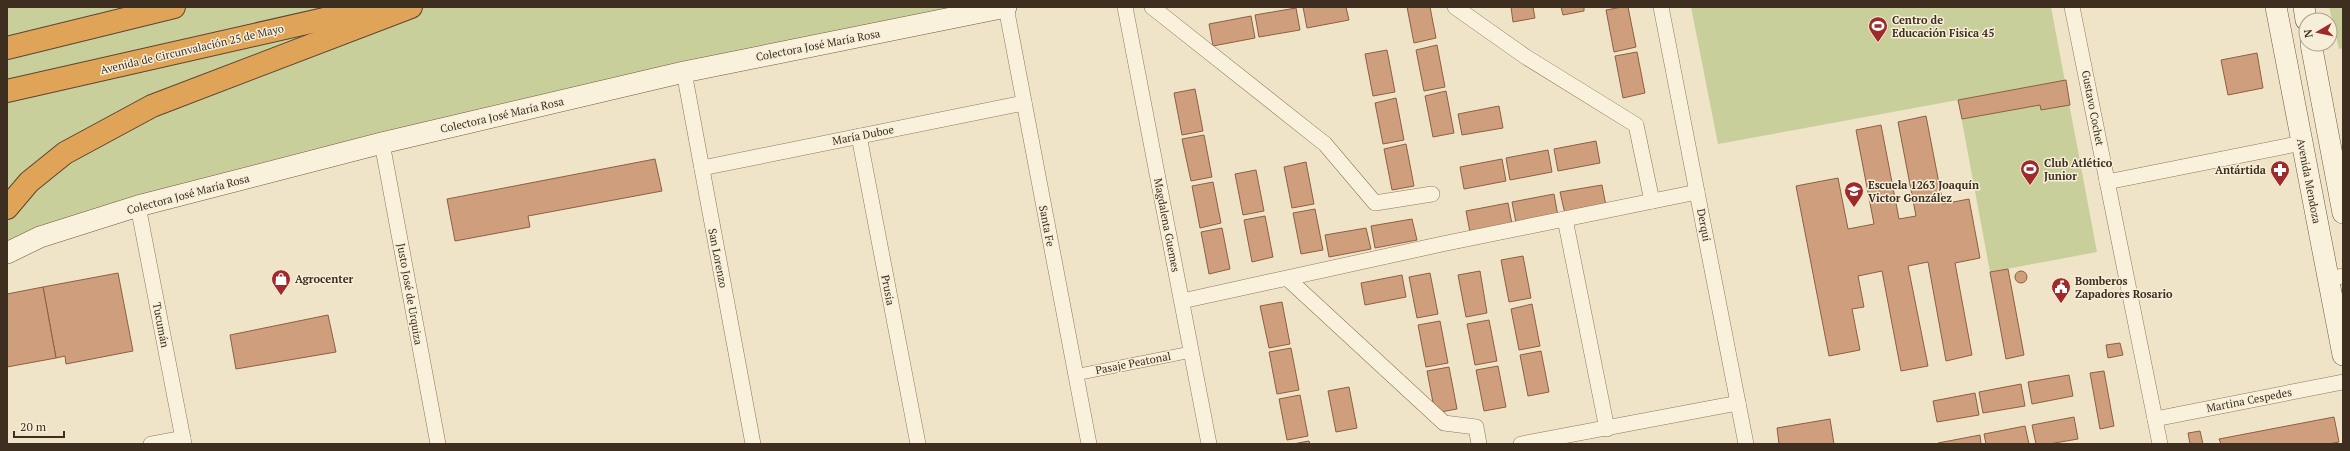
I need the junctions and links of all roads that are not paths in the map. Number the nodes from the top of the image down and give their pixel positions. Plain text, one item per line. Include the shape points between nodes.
1 (174, 7) edge
2 (376, 7) edge
3 (411, 7) edge
4 (1006, 7) edge
5 (1124, 7) edge
6 (1152, 7) edge
7 (1455, 7) edge
8 (1661, 7) edge
9 (2072, 7) edge
10 (2276, 7) edge
11 (7, 48) edge
12 (2312, 52) edge
13 (684, 72) junction
14 (7, 91) edge
15 (2320, 92) junction
16 (2293, 97) junction
17 (1024, 103) junction
18 (859, 136) junction
19 (382, 143) junction
20 (2302, 143) junction
21 (702, 168) junction
22 (2107, 182) junction
23 (1697, 192) junction
24 (1432, 194) dead end
25 (1652, 201) junction
26 (138, 206) junction
27 (7, 208) edge
28 (2343, 213) edge
29 (1565, 219) junction
30 (7, 253) edge
31 (2336, 277) edge
32 (1288, 279) junction
33 (1182, 301) junction
34 (1191, 352) junction
35 (2343, 355) edge
36 (1075, 374) junction
37 (2343, 382) edge
38 (1738, 403) junction
39 (2155, 419) junction
40 (1607, 429) junction
41 (183, 441) edge
42 (151, 444) edge
43 (438, 444) edge
44 (753, 444) edge
45 (918, 444) edge
46 (1089, 444) edge
47 (1209, 444) edge
48 (1479, 444) edge
49 (1521, 444) edge
50 (1746, 444) edge
51 (2160, 444) edge

1 - 11 highway
2 - 14 highway, Avenida de Circunvalación 25 de Mayo
3 - 27 highway via 152,106 65,153 29,182
4 - 13 main road, Colectora José María Rosa
4 - 17 street, Santa Fe
5 - 33 street, Magdalena Guemes
6 - 24 street via 1325,144 1375,203
7 - 25 street via 1526,57 1636,125
8 - 23 street, Derqui
9 - 22 street, Gustavo Cochet
10 - 16 main road, Avenida Mendoza
12 - 15 main road
13 - 19 main road, Colectora José María Rosa
13 - 21 street, San Lorenzo
15 - 16 main road
15 - 28 main road
16 - 20 main road, Avenida Mendoza
17 - 18 street, María Duboe
17 - 36 street, Santa Fe
18 - 21 street, María Duboe
18 - 45 street, Prusia
19 - 26 main road, Colectora José María Rosa
19 - 43 street, Justo José de Urquiza
20 - 22 street
20 - 31 main road, Avenida Mendoza
21 - 44 street, San Lorenzo
22 - 39 street, Gustavo Cochet
23 - 25 street
23 - 38 street, Derqui
25 - 29 street
26 - 30 main road, Colectora José María Rosa via 40,237
26 - 41 street, Tucumán
29 - 32 street
29 - 40 street
31 - 35 main road, Avenida Mendoza
32 - 33 street
32 - 48 street via 1444,423 1476,427
33 - 34 street, Magdalena Guemes
34 - 36 street, Pasaje Peatonal
34 - 47 street, Magdalena Guemes
36 - 46 street, Santa Fe
37 - 39 street, Martina Cespedes
38 - 40 street
38 - 50 street, Derqui
39 - 51 street, Gustavo Cochet
40 - 49 street
41 - 42 street

